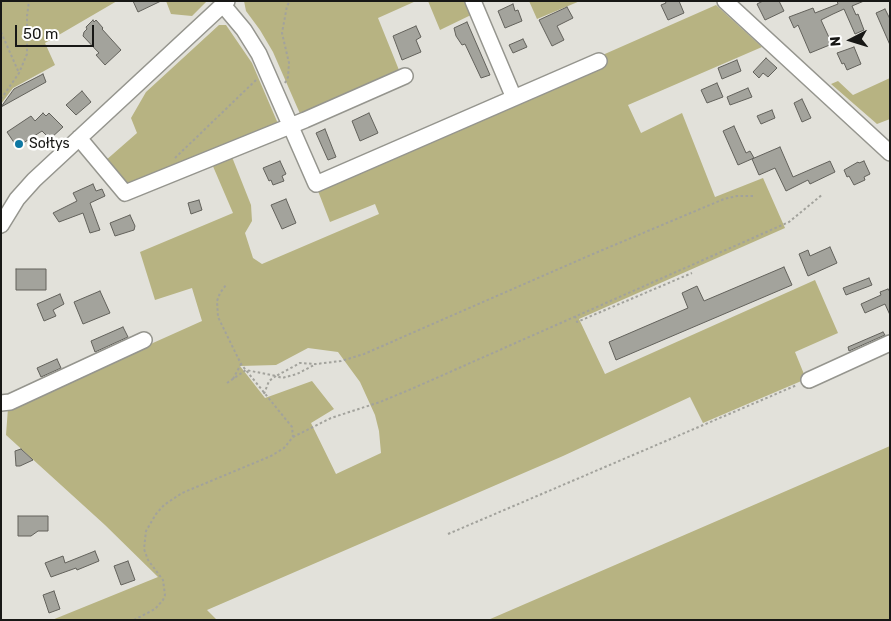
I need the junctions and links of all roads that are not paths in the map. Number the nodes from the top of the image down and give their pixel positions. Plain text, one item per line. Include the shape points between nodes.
1 (473, 1) edge
2 (725, 1) edge
3 (225, 3) edge
4 (599, 61) dead end
5 (405, 76) dead end
6 (514, 98) junction
7 (291, 126) junction
8 (79, 138) junction
9 (890, 153) edge
10 (3, 218) edge
11 (144, 340) dead end
12 (890, 343) edge
13 (809, 380) road end
14 (1, 403) edge

1 - 6 street
2 - 9 street
3 - 7 street via 254,46
3 - 8 street
4 - 6 street
5 - 7 street
6 - 7 street via 316,184
7 - 8 street via 125,193
8 - 10 street via 24,191
11 - 14 street via 10,402
12 - 13 street

